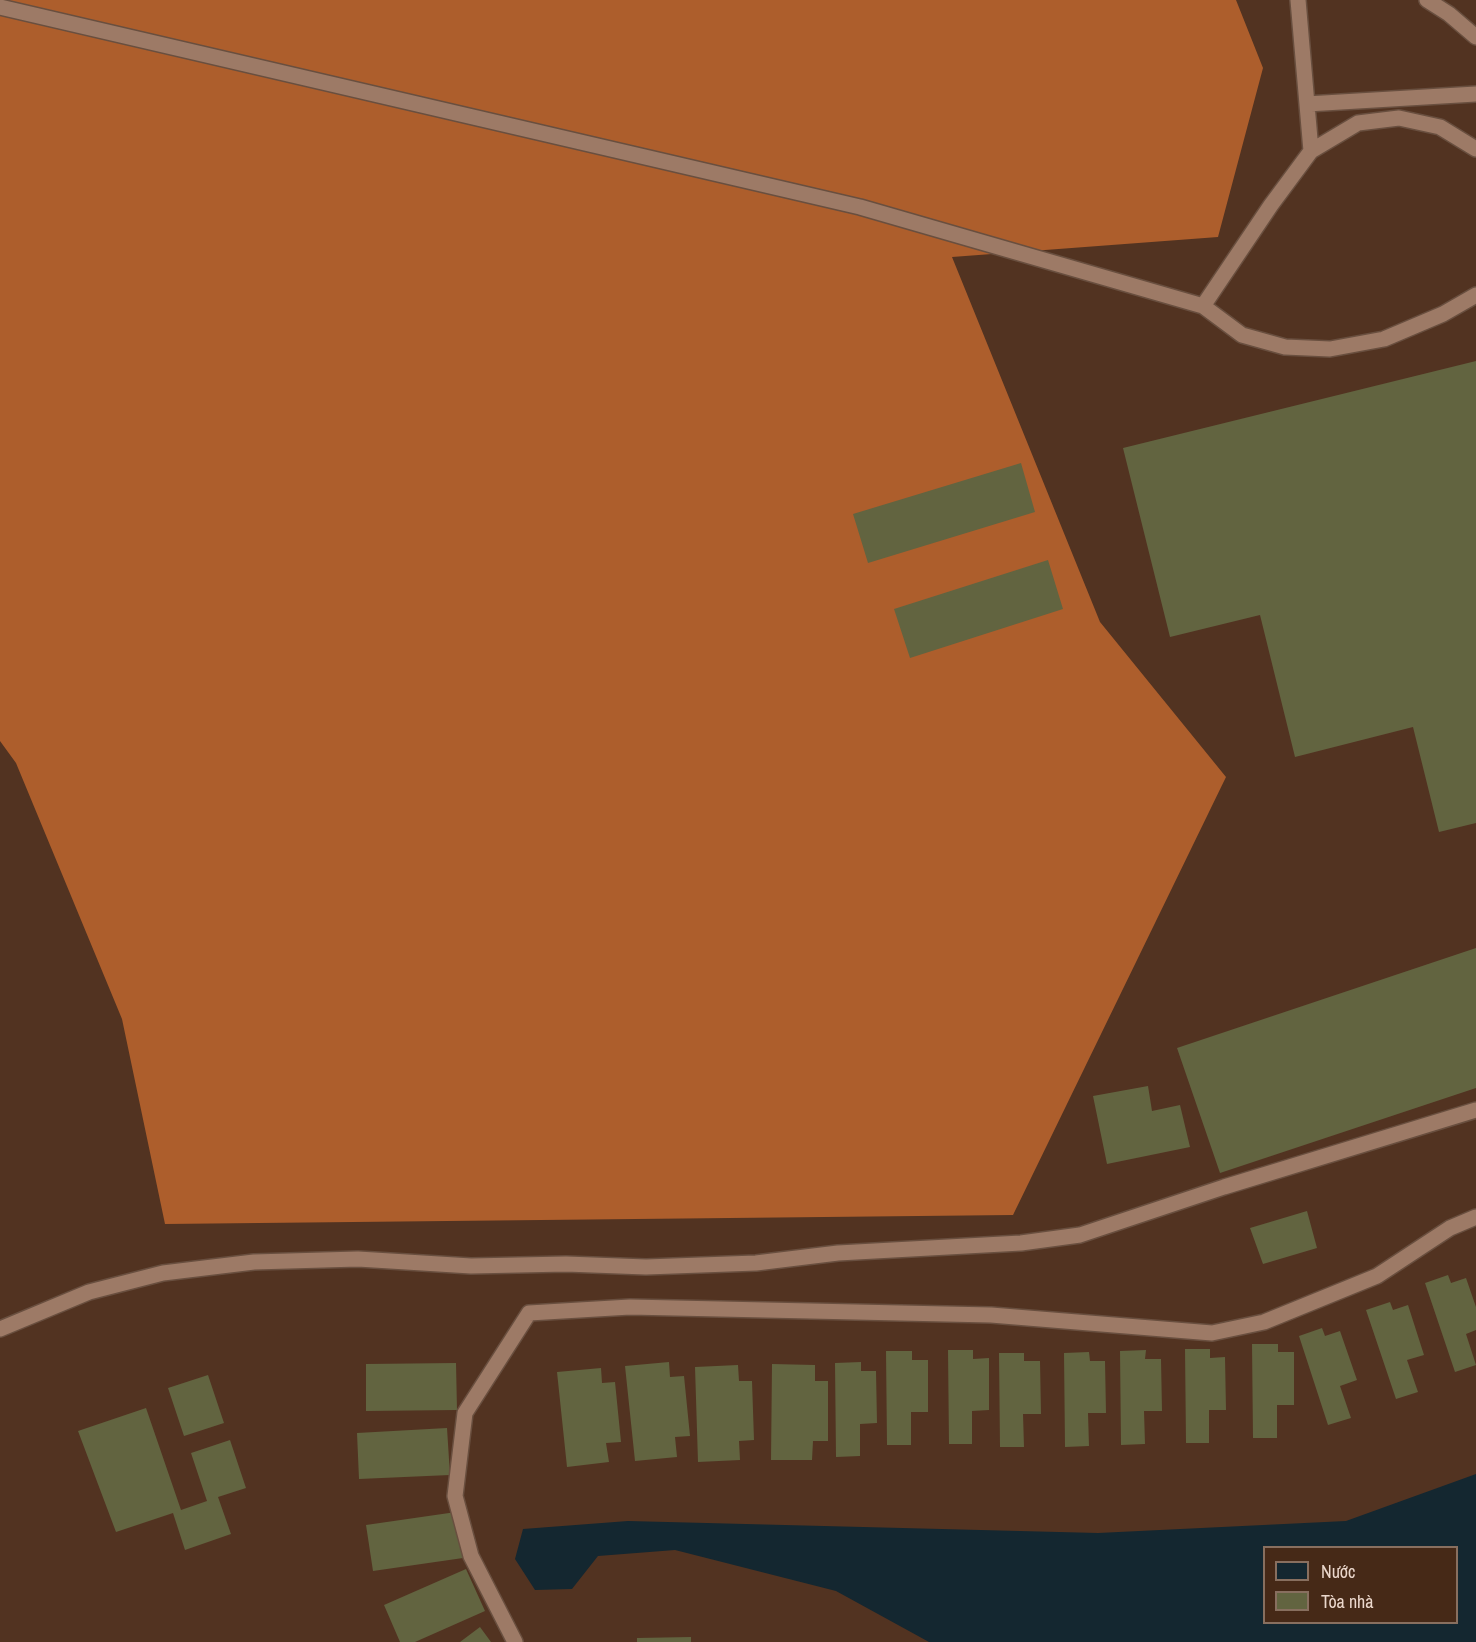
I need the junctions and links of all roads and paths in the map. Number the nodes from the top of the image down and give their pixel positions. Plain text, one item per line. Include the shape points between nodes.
1 (1298, 0) edge
2 (1427, 0) edge
3 (0, 7) edge
4 (1476, 37) edge
5 (1476, 94) edge
6 (1307, 104) junction
7 (1476, 150) edge
8 (1311, 151) junction
9 (1476, 295) edge
10 (1203, 306) junction
11 (1476, 1110) edge
12 (1476, 1217) edge
13 (0, 1329) edge
14 (515, 1642) edge

1 - 6 lane
2 - 4 lane
3 - 10 lane via 860,207
5 - 6 lane
6 - 8 lane
7 - 8 lane via 1440,127 1399,118 1358,123
8 - 10 lane
9 - 10 lane via 1384,339 1330,350 1285,347 1242,335
11 - 13 lane via 1080,1235 756,1263 646,1267 471,1266 358,1259 255,1263 163,1273 99,1289
12 - 14 lane via 1450,1228 1377,1276 1264,1322 1212,1333 991,1315 630,1307 528,1313 465,1413 455,1496 471,1556

